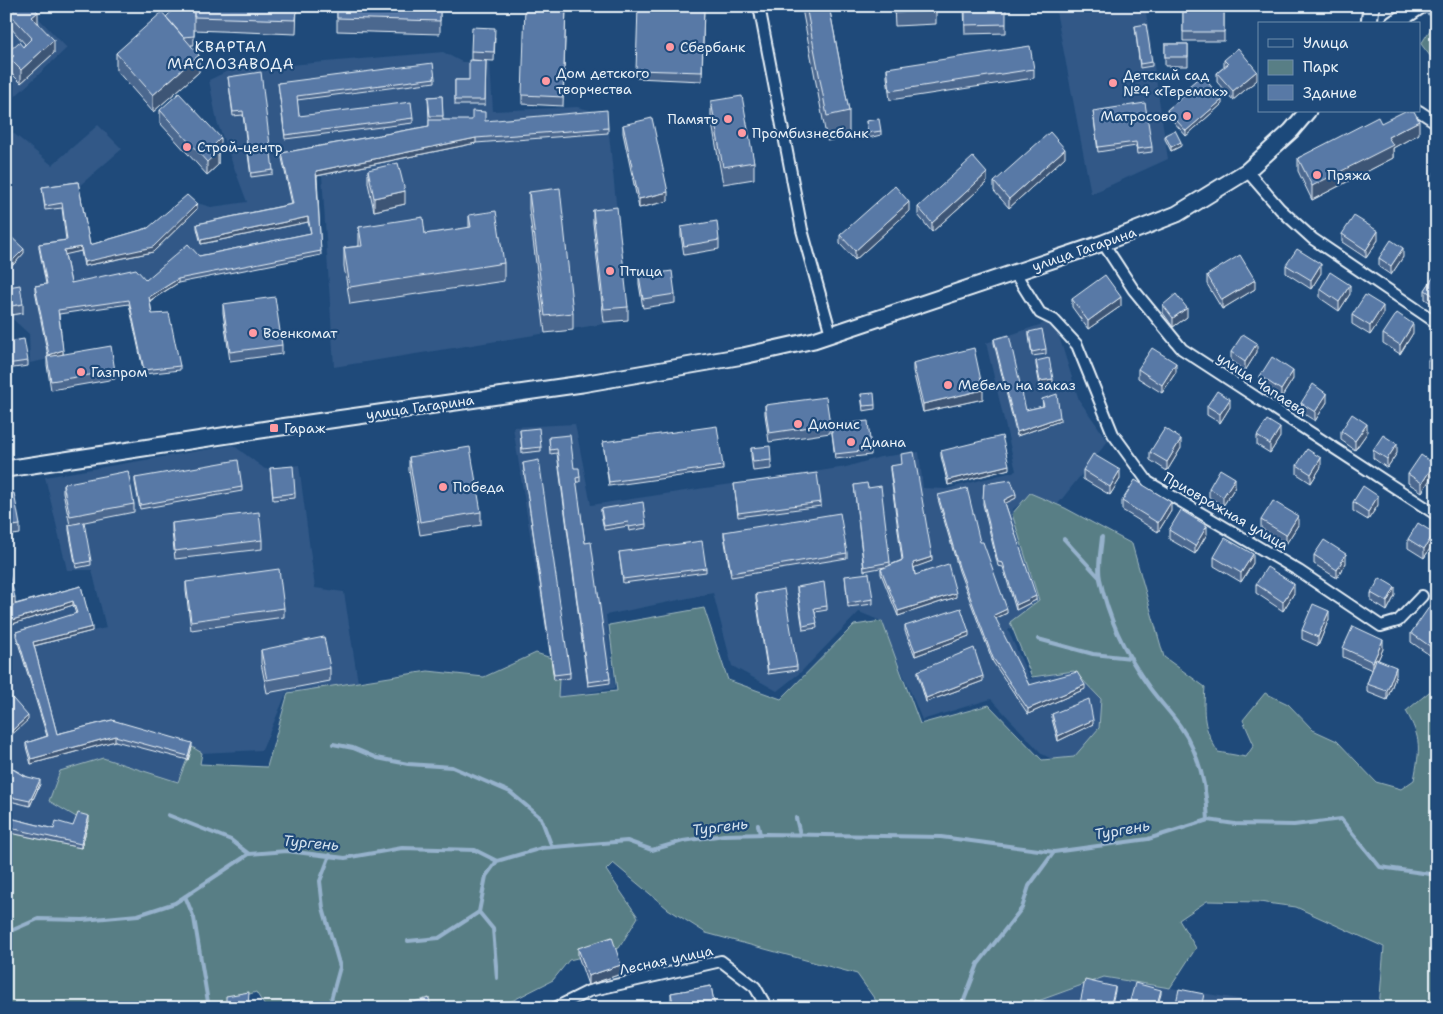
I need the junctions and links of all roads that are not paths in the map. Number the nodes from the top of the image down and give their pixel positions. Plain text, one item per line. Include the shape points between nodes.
1 (759, 6) edge
2 (1371, 6) edge
3 (1420, 6) edge
4 (1369, 22) edge
5 (1396, 22) edge
6 (1307, 112) edge
7 (1420, 112) edge
8 (1437, 123) edge
9 (1247, 171) junction
10 (1103, 243) junction
11 (1015, 272) junction
12 (1437, 323) edge
13 (831, 334) junction
14 (6, 469) edge
15 (1437, 515) edge
16 (1422, 596) dead end
17 (556, 1008) edge
18 (767, 1008) edge

1 - 13 street via 802,230
2 - 4 street
3 - 5 street
6 - 9 street, улица Гагарина
7 - 8 street
9 - 10 street, улица Гагарина via 1177,214
9 - 12 street via 1280,209 1313,239
10 - 11 street, улица Гагарина
10 - 15 street, улица Чапаева via 1133,289 1182,349
11 - 13 street, улица Гагарина
11 - 16 street, Приовражная улица via 1040,313 1054,320 1077,345 1113,434 1148,482 1299,571 1381,626 1398,621
13 - 14 street, улица Гагарина via 743,356 582,384
17 - 18 street, Лесная улица via 589,991 721,961 755,987

